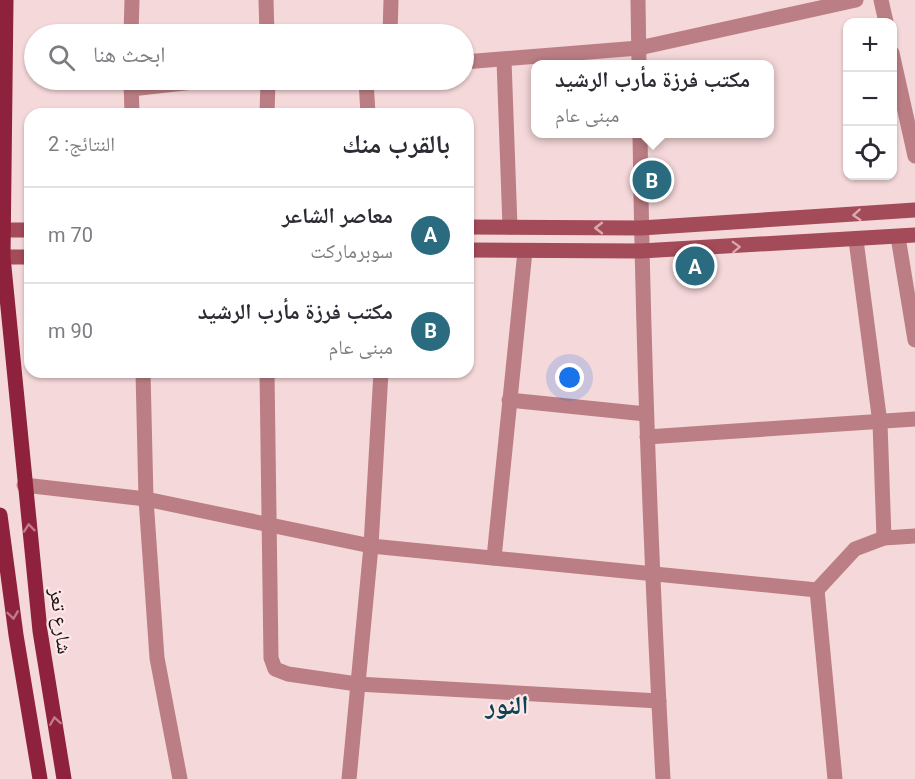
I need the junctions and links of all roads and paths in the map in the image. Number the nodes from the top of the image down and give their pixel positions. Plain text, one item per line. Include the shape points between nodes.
1 (6, 0) edge
2 (132, 0) edge
3 (266, 0) edge
4 (391, 0) edge
5 (638, 0) edge
6 (856, 0) edge
7 (881, 0) edge
8 (885, 18) edge
9 (131, 24) edge
10 (267, 24) edge
11 (390, 24) edge
12 (639, 48) junction
13 (504, 60) junction
14 (639, 60) edge
15 (474, 62) edge
16 (896, 72) edge
17 (131, 90) edge
18 (268, 90) edge
19 (367, 90) edge
20 (132, 108) edge
21 (267, 108) edge
22 (368, 108) edge
23 (640, 138) edge
24 (915, 156) edge
25 (915, 210) edge
26 (474, 227) edge
27 (510, 227) junction
28 (641, 228) junction
29 (1, 230) edge
30 (24, 230) edge
31 (915, 235) edge
32 (898, 237) junction
33 (856, 240) junction
34 (474, 250) edge
35 (525, 251) junction
36 (640, 251) junction
37 (2, 256) edge
38 (24, 257) edge
39 (915, 340) edge
40 (143, 378) edge
41 (267, 378) edge
42 (381, 378) edge
43 (509, 400) junction
44 (646, 414) junction
45 (915, 419) edge
46 (880, 423) junction
47 (647, 437) junction
48 (24, 485) junction
49 (146, 499) junction
50 (0, 515) edge
51 (269, 526) junction
52 (915, 536) edge
53 (884, 538) junction
54 (371, 546) junction
55 (494, 558) junction
56 (652, 575) junction
57 (817, 590) junction
58 (357, 684) junction
59 (659, 701) junction
60 (40, 779) edge
61 (64, 779) edge
62 (180, 779) edge
63 (349, 779) edge
64 (663, 779) edge
65 (836, 779) edge

1 - 29 main road, شارع تعز
2 - 9 street
3 - 10 street
4 - 11 street
5 - 12 street
6 - 12 street
7 - 8 street
12 - 13 street
12 - 14 street
13 - 15 street
13 - 27 street
16 - 24 street
17 - 20 street
18 - 21 street
19 - 22 street
23 - 28 street
25 -> 28 street
26 - 27 street
28 -> 27 street
28 - 36 street
29 - 30 street
29 - 37 main road, شارع تعز
31 - 32 street
32 - 33 street
32 - 39 street
36 -> 33 street
33 - 46 street
34 - 35 street
35 - 36 street
35 - 43 street
36 - 44 street
37 - 38 street
37 - 48 main road, شارع تعز
40 - 49 street
41 - 51 street
42 - 54 street
43 - 44 street
43 - 55 street
44 - 47 street
45 - 46 street
46 - 47 street
46 - 53 street
47 - 56 street
48 - 49 street
61 -> 48 main road, شارع تعز via 40,631
49 - 51 street
49 - 62 street via 158,658
50 -> 60 main road
51 - 54 street
51 - 58 street via 275,669
52 - 53 street
53 - 57 street via 855,549
54 - 55 street
54 - 58 street
55 - 56 street
56 - 57 street
56 - 59 street
57 - 65 street
58 - 59 street
58 - 63 street
59 - 64 street

